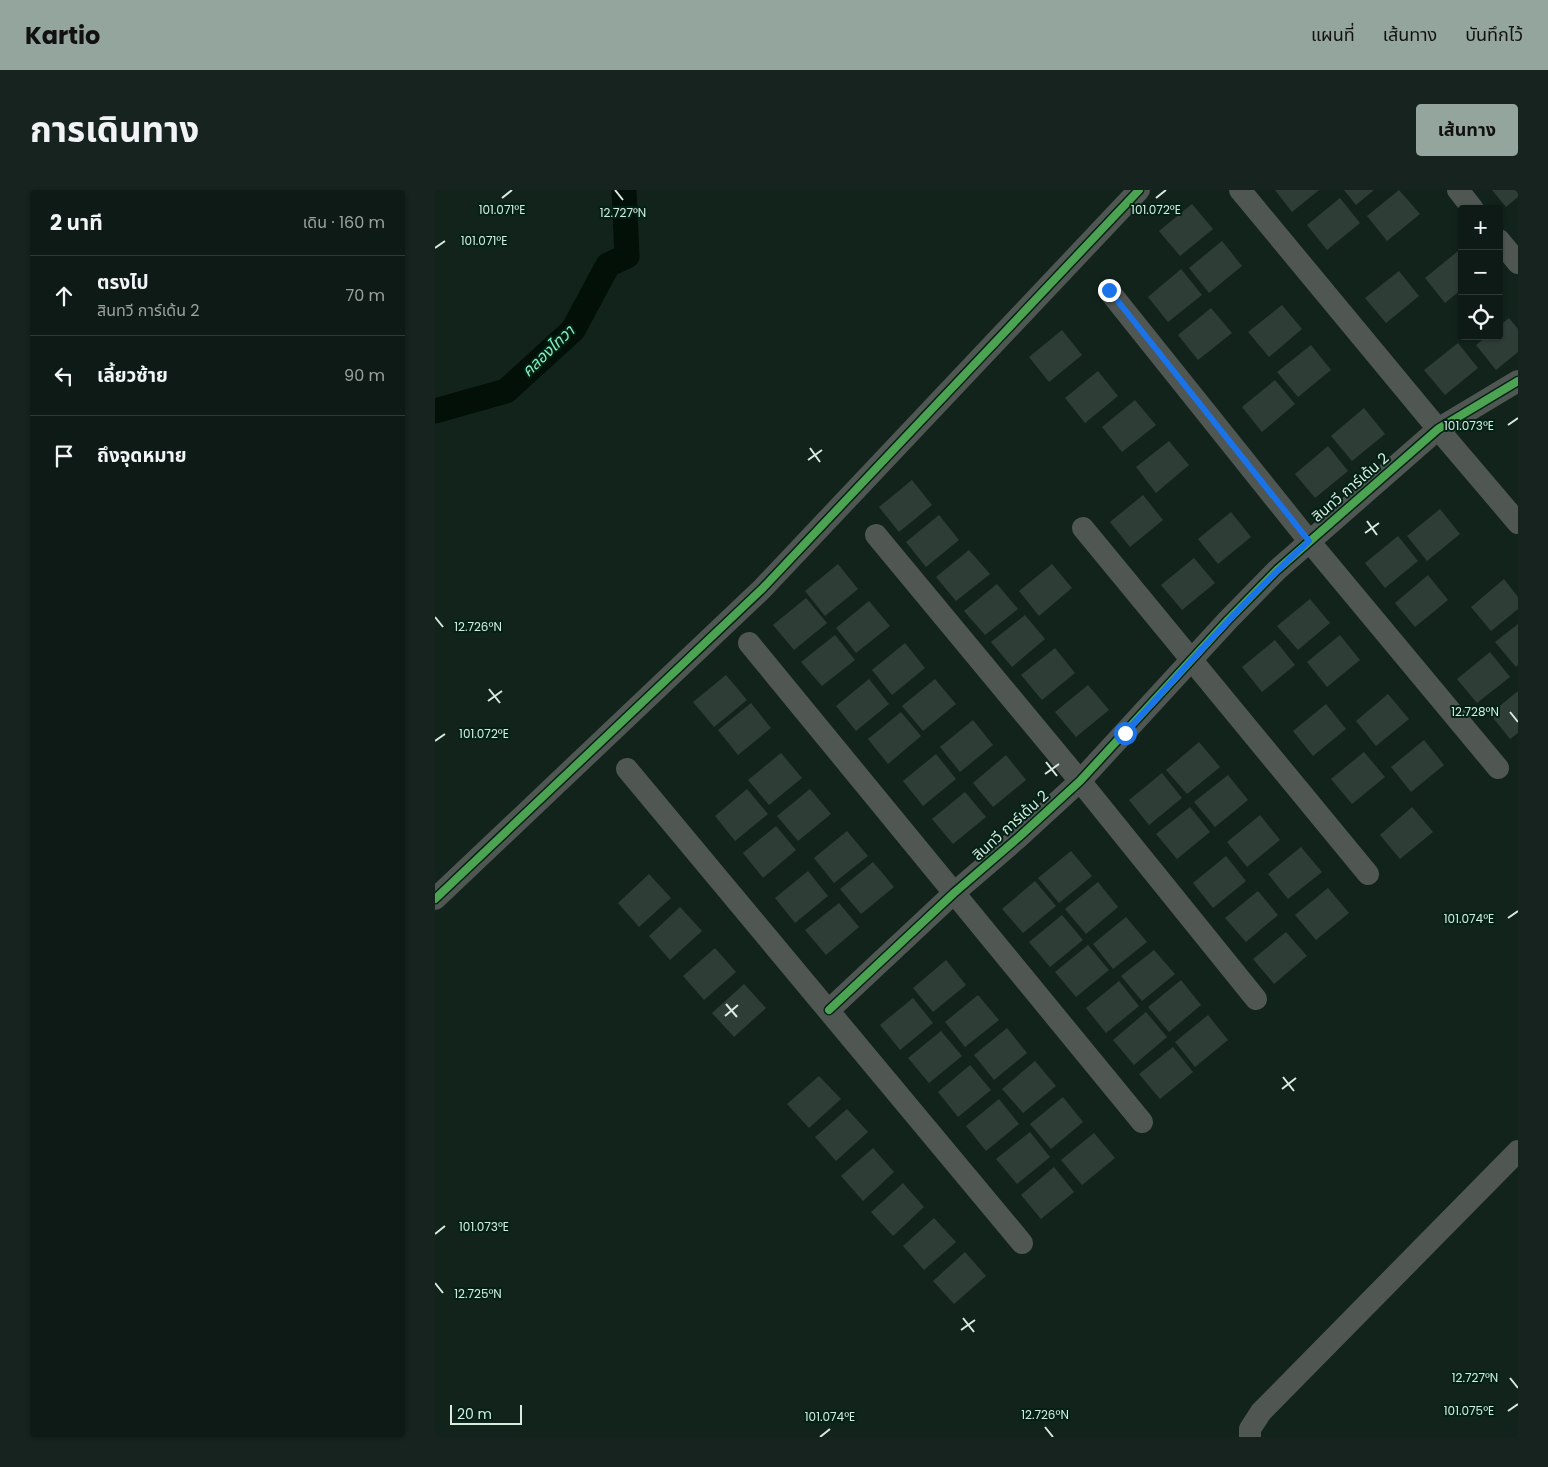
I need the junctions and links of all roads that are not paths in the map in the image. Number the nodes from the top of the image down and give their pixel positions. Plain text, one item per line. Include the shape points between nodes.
1 (1139, 190) edge
2 (1240, 190) edge
3 (1458, 190) edge
4 (1470, 205) edge
5 (1503, 245) edge
6 (1518, 263) edge
7 (1109, 290) dead end
8 (1518, 380) edge
9 (1438, 429) junction
10 (1518, 523) edge
11 (1083, 528) dead end
12 (876, 535) dead end
13 (1309, 541) junction
14 (749, 642) dead end
15 (1191, 661) junction
16 (1498, 768) dead end
17 (627, 769) dead end
18 (1080, 781) junction
19 (1368, 874) dead end
20 (953, 894) junction
21 (435, 899) edge
22 (1255, 999) dead end
23 (829, 1010) junction
24 (1142, 1122) dead end
25 (1518, 1150) edge
26 (1023, 1243) dead end
27 (1250, 1437) edge

1 - 21 street via 762,589
2 - 9 street
3 - 4 street
5 - 6 street
7 - 13 street
8 - 9 street, สินทวี การ์เด้น 2
9 - 10 street
9 - 13 street, สินทวี การ์เด้น 2
11 - 15 street
12 - 18 street
13 - 15 street, สินทวี การ์เด้น 2
13 - 16 street
14 - 20 street
15 - 18 street, สินทวี การ์เด้น 2
15 - 19 street
17 - 23 street
18 - 20 street, สินทวี การ์เด้น 2
18 - 22 street
20 - 23 street, สินทวี การ์เด้น 2
20 - 24 street
23 - 26 street
25 - 27 street via 1261,1412 1250,1429

